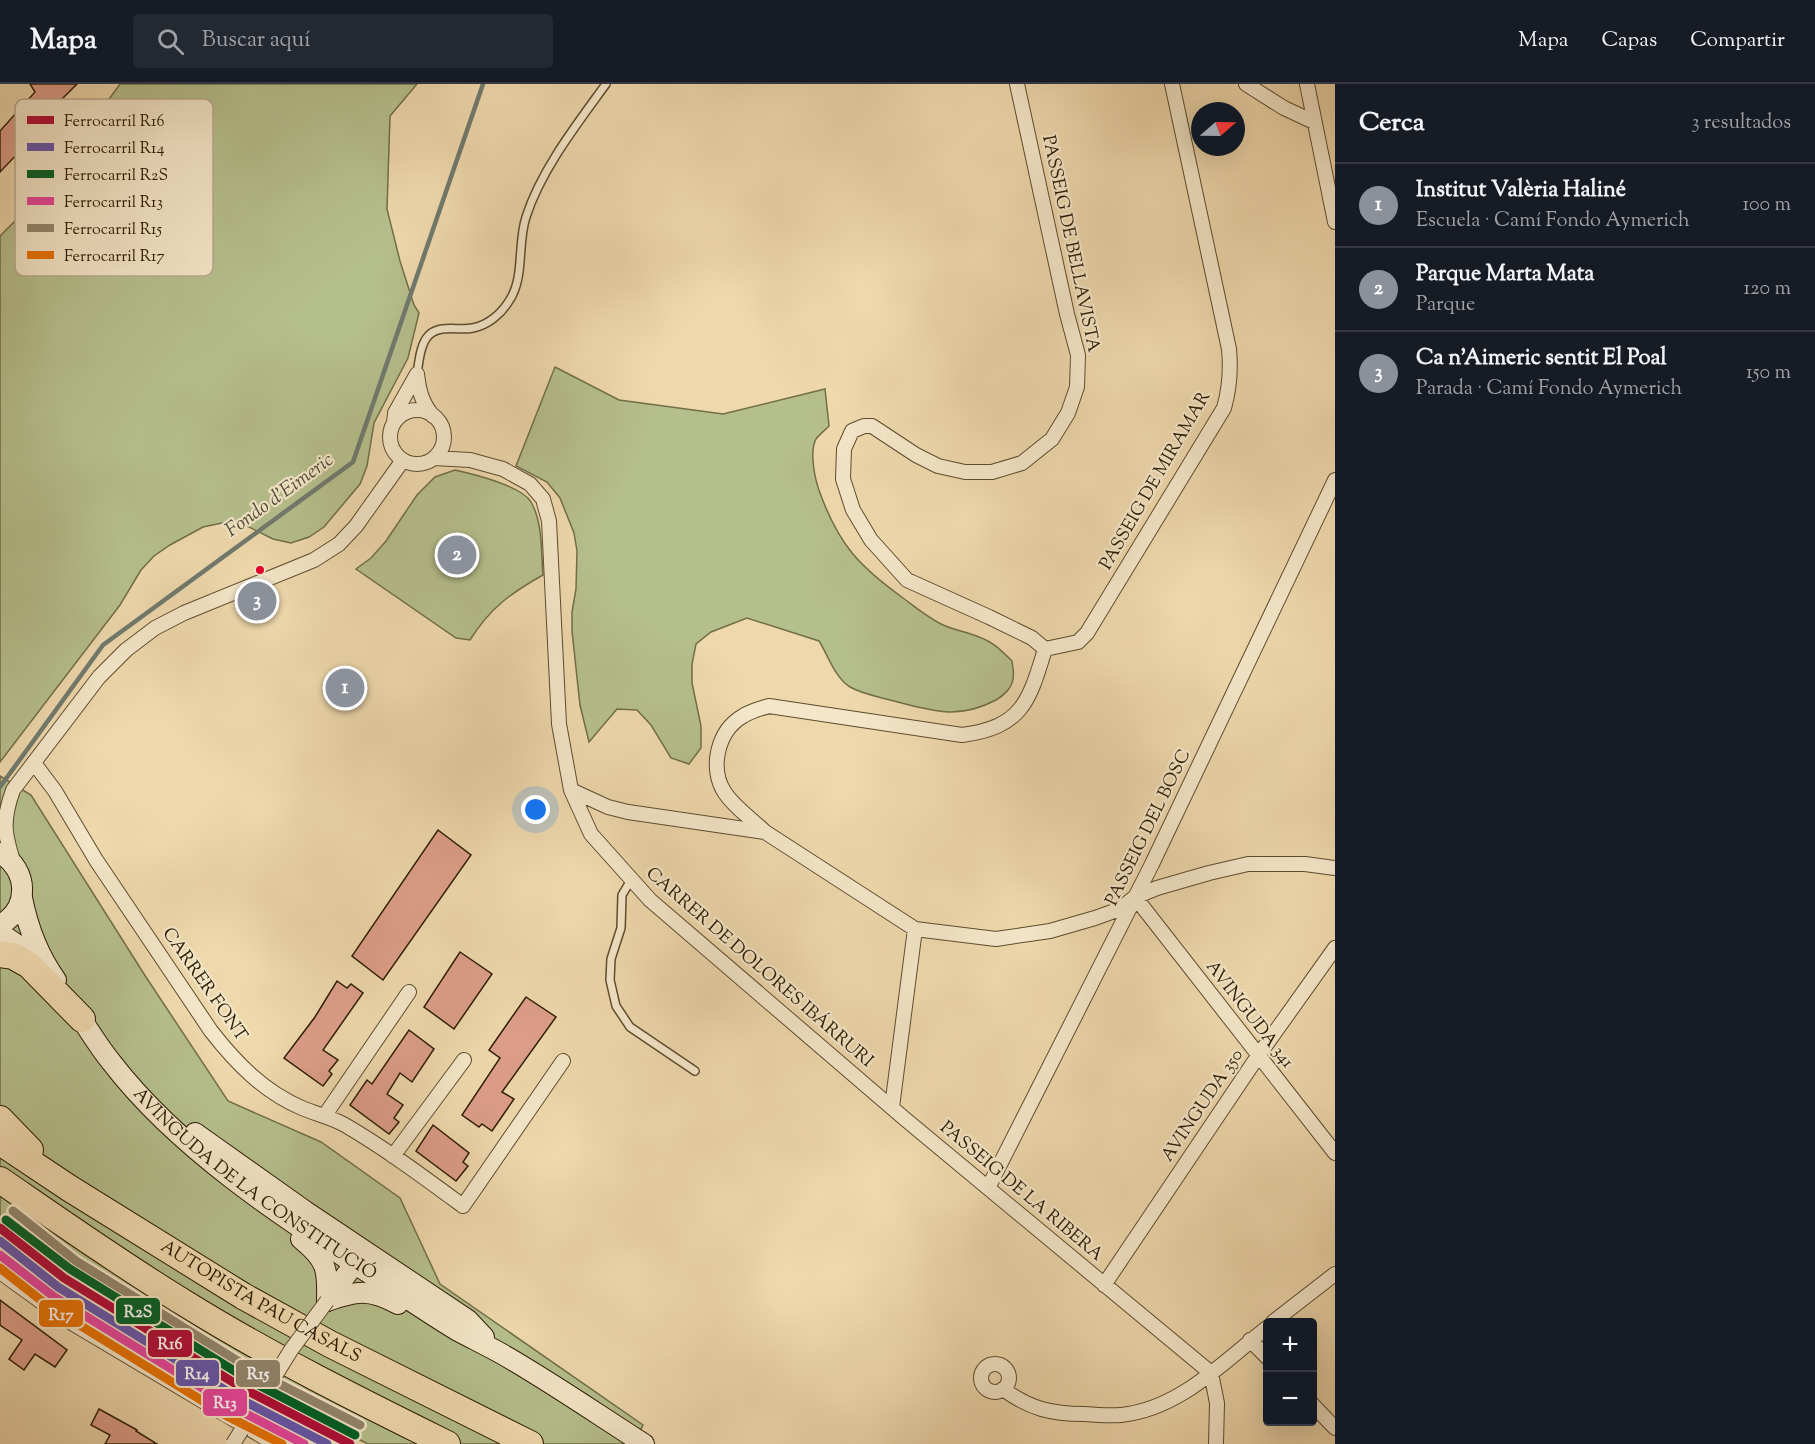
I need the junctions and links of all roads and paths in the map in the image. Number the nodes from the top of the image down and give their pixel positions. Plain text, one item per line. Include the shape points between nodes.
1 (606, 84) edge
2 (1017, 84) edge
3 (1172, 84) edge
4 (1246, 84) edge
5 (1307, 84) edge
6 (1314, 122) junction
7 (1333, 201) edge
8 (1335, 222) edge
9 (417, 374) junction
10 (394, 423) junction
11 (440, 424) junction
12 (434, 458) junction
13 (466, 459) junction
14 (403, 460) junction
15 (1335, 480) edge
16 (1045, 649) junction
17 (34, 763) junction
18 (13, 789) junction
19 (571, 790) junction
20 (0, 804) edge
21 (765, 832) junction
22 (8, 860) edge
23 (1335, 867) edge
24 (631, 880) junction
25 (1135, 897) junction
26 (22, 898) junction
27 (0, 925) edge
28 (915, 929) junction
29 (0, 933) edge
30 (1335, 948) edge
31 (0, 954) edge
32 (42, 962) junction
33 (409, 992) dead end
34 (82, 1019) junction
35 (1258, 1056) junction
36 (464, 1060) dead end
37 (563, 1060) dead end
38 (695, 1071) dead end
39 (892, 1107) junction
40 (325, 1115) junction
41 (0, 1119) edge
42 (0, 1142) edge
43 (1335, 1153) edge
44 (393, 1156) junction
45 (240, 1175) junction
46 (0, 1180) edge
47 (69, 1188) junction
48 (988, 1188) junction
49 (350, 1261) junction
50 (0, 1272) edge
51 (1335, 1274) edge
52 (1104, 1285) junction
53 (327, 1301) junction
54 (1279, 1318) edge
55 (458, 1330) junction
56 (1263, 1331) edge
57 (1250, 1340) junction
58 (501, 1353) junction
59 (1263, 1353) edge
60 (1211, 1373) junction
61 (1004, 1389) dead end
62 (1317, 1409) edge
63 (1335, 1428) edge
64 (233, 1444) edge
65 (274, 1444) edge
66 (447, 1444) edge
67 (530, 1444) edge
68 (644, 1444) edge
69 (1216, 1444) edge

1 - 9 lane via 531,202 520,239 518,279 510,300 488,322 473,328 440,329 428,336
2 - 16 street, PASSEIG DE BELLAVISTA via 1078,355 1077,387 1068,413 1052,439 1022,463 992,472 938,466 872,426 864,426 852,431 844,448 843,479 853,510 871,540 907,580 1000,622
3 - 16 street, PASSEIG DE MIRAMAR via 1228,349 1232,372 1229,390 1224,408 1087,633 1078,642
4 - 6 street
5 - 6 street
6 - 7 street
7 - 8 street
9 - 10 street via 395,413
9 - 11 street via 424,405
10 - 11 street via 414,411 429,413
10 - 14 street via 391,446
11 - 12 street via 443,445
11 - 13 street via 453,447
12 - 13 street, CARRER DE DOLORES IBÁRRURI
12 - 14 street via 421,464
13 - 19 street, CARRER DE DOLORES IBÁRRURI via 503,469 530,484 543,499 549,521 560,724
14 - 17 street via 339,544 314,560 184,612 126,650 99,677
15 - 25 street, PASSEIG DEL BOSC
16 - 21 street via 1028,698 1016,714 984,732 962,735 768,706 740,717 721,743 716,764 718,779 726,794
17 - 18 street
17 - 40 street, CARRER FONT via 231,1056 259,1083 302,1108
18 - 20 street
18 - 22 street via 4,821
19 - 21 street via 628,812
19 - 24 street, CARRER DE DOLORES IBÁRRURI via 591,834
21 - 28 street
22 - 26 street via 22,881
23 - 25 street via 1248,864 1173,882
24 - 38 lane via 622,895 621,928 611,959 610,980 616,1006 630,1027
24 - 39 street, CARRER DE DOLORES IBÁRRURI via 754,991
25 - 28 street via 1120,909 1095,918 1050,931 996,939
25 - 35 street, AVINGUDA 341
25 - 48 street, PASSEIG DEL BOSC
26 - 27 street via 13,915
26 - 32 street via 26,921
28 - 39 street
29 - 32 street
30 - 35 street, AVINGUDA 350
31 - 34 highway via 29,965
32 - 34 street, AVINGUDA DE LA CONSTITUCIÓ
33 - 40 street
34 - 45 street, AVINGUDA DE LA CONSTITUCIÓ via 113,1064 168,1124
35 - 43 street, AVINGUDA 341
35 - 52 street, AVINGUDA 350
36 - 44 street
37 - 44 street, CARRER FONT via 463,1206
39 - 48 street, PASSEIG DE LA RIBERA
40 - 44 street, CARRER FONT
41 - 47 highway
42 - 47 highway, AUTOPISTA PAU CASALS
45 - 49 street, AVINGUDA DE LA CONSTITUCIÓ
45 - 53 street via 260,1206 323,1261 328,1277
45 - 58 street, AVINGUDA DE LA CONSTITUCIÓ via 468,1320
46 - 66 highway, AUTOPISTA PAU CASALS via 187,1305 354,1398
47 - 67 highway, AUTOPISTA PAU CASALS via 243,1296
48 - 52 street, PASSEIG DE LA RIBERA
49 - 53 street via 352,1267
49 - 55 street, AVINGUDA DE LA CONSTITUCIÓ
50 - 65 street via 65,1319
51 - 54 street
52 - 60 street, PASSEIG DE LA RIBERA
53 - 55 street via 351,1292 371,1292 436,1324
53 - 64 street, bridge via 291,1350
55 - 58 street, AVINGUDA DE LA CONSTITUCIÓ
56 - 57 street
57 - 59 street
57 - 60 street
58 - 68 street, AVINGUDA DE LA CONSTITUCIÓ
60 - 61 street via 1185,1393 1153,1408 1121,1415 1042,1411
60 - 69 street via 1217,1403
62 - 63 street

